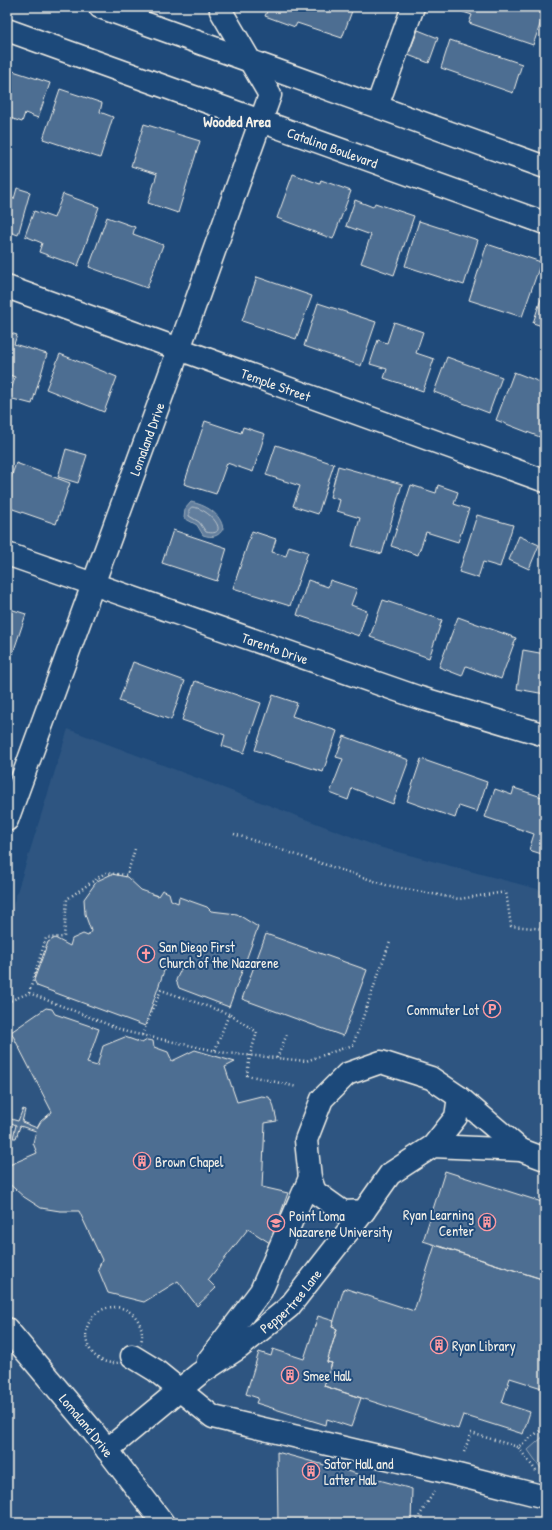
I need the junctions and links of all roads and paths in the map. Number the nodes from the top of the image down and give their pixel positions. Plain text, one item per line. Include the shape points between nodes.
1 (100, 7) edge
2 (223, 7) edge
3 (413, 7) edge
4 (7, 30) edge
5 (248, 60) junction
6 (377, 106) junction
7 (260, 122) junction
8 (544, 165) edge
9 (545, 223) edge
10 (7, 287) edge
11 (179, 349) junction
12 (545, 481) edge
13 (7, 554) edge
14 (92, 585) junction
15 (545, 735) edge
16 (7, 820) edge
17 (234, 834) dead end
18 (135, 849) dead end
19 (545, 929) edge
20 (390, 942) dead end
21 (29, 993) junction
22 (7, 1002) edge
23 (229, 1014) junction
24 (287, 1034) dead end
25 (142, 1035) junction
26 (215, 1050) junction
27 (250, 1055) junction
28 (277, 1058) junction
29 (297, 1087) dead end
30 (459, 1097) junction
31 (433, 1146) junction
32 (521, 1150) junction
33 (545, 1159) edge
34 (310, 1178) junction
35 (364, 1211) junction
36 (7, 1329) edge
37 (132, 1356) junction
38 (199, 1374) junction
39 (179, 1390) junction
40 (545, 1427) edge
41 (518, 1448) junction
42 (107, 1450) junction
43 (452, 1473) junction
44 (542, 1497) edge
45 (163, 1523) edge
46 (416, 1523) edge

1 - 5 street
2 - 5 street via 221,11
3 - 6 street
4 - 7 street, Catalina Boulevard
5 - 6 street
5 - 7 street, Lomaland Drive via 270,95
6 - 8 street
7 - 9 street, Catalina Boulevard
7 - 11 street, Lomaland Drive
10 - 11 street, Temple Street
11 - 12 street, Temple Street
11 - 14 street, Lomaland Drive
13 - 14 street, Tarento Drive
14 - 15 street, Tarento Drive via 416,697
14 - 16 street, Lomaland Drive
17 - 19 path via 386,885 459,899 506,892 511,926
18 - 21 path via 127,875 105,873 67,899 64,937 46,938
20 - 28 path via 353,1045 306,1061
21 - 22 path
21 - 25 path via 127,1032
23 - 25 path via 161,990
23 - 26 path
23 - 27 path via 257,1032
24 - 28 path
25 - 26 path
26 - 27 path
27 - 28 path
27 - 29 path via 247,1075
30 - 31 street, Peppertree Lane via 456,1117
30 - 32 street, Peppertree Lane
30 - 34 street, Peppertree Lane via 431,1078 381,1062 347,1074 322,1099 306,1140
31 - 32 street, Peppertree Lane
31 - 35 street, Peppertree Lane via 390,1174
32 - 33 street, Peppertree Lane
34 - 35 street, Peppertree Lane via 315,1192 343,1212
34 - 38 street, Peppertree Lane via 261,1291
35 - 38 street, Peppertree Lane via 289,1307 240,1347
36 - 42 street, Lomaland Drive
37 - 37 path via 141,1340 139,1322 134,1315 118,1307 101,1310 89,1323 86,1332 90,1349 96,1356 114,1363
37 - 39 street via 155,1370
38 - 39 street, Peppertree Lane
39 - 42 street, Peppertree Lane
39 - 43 street via 213,1417
40 - 41 path
41 - 43 path via 471,1433
41 - 44 path via 540,1475
42 - 45 street, Lomaland Drive
43 - 44 street
43 - 46 path

